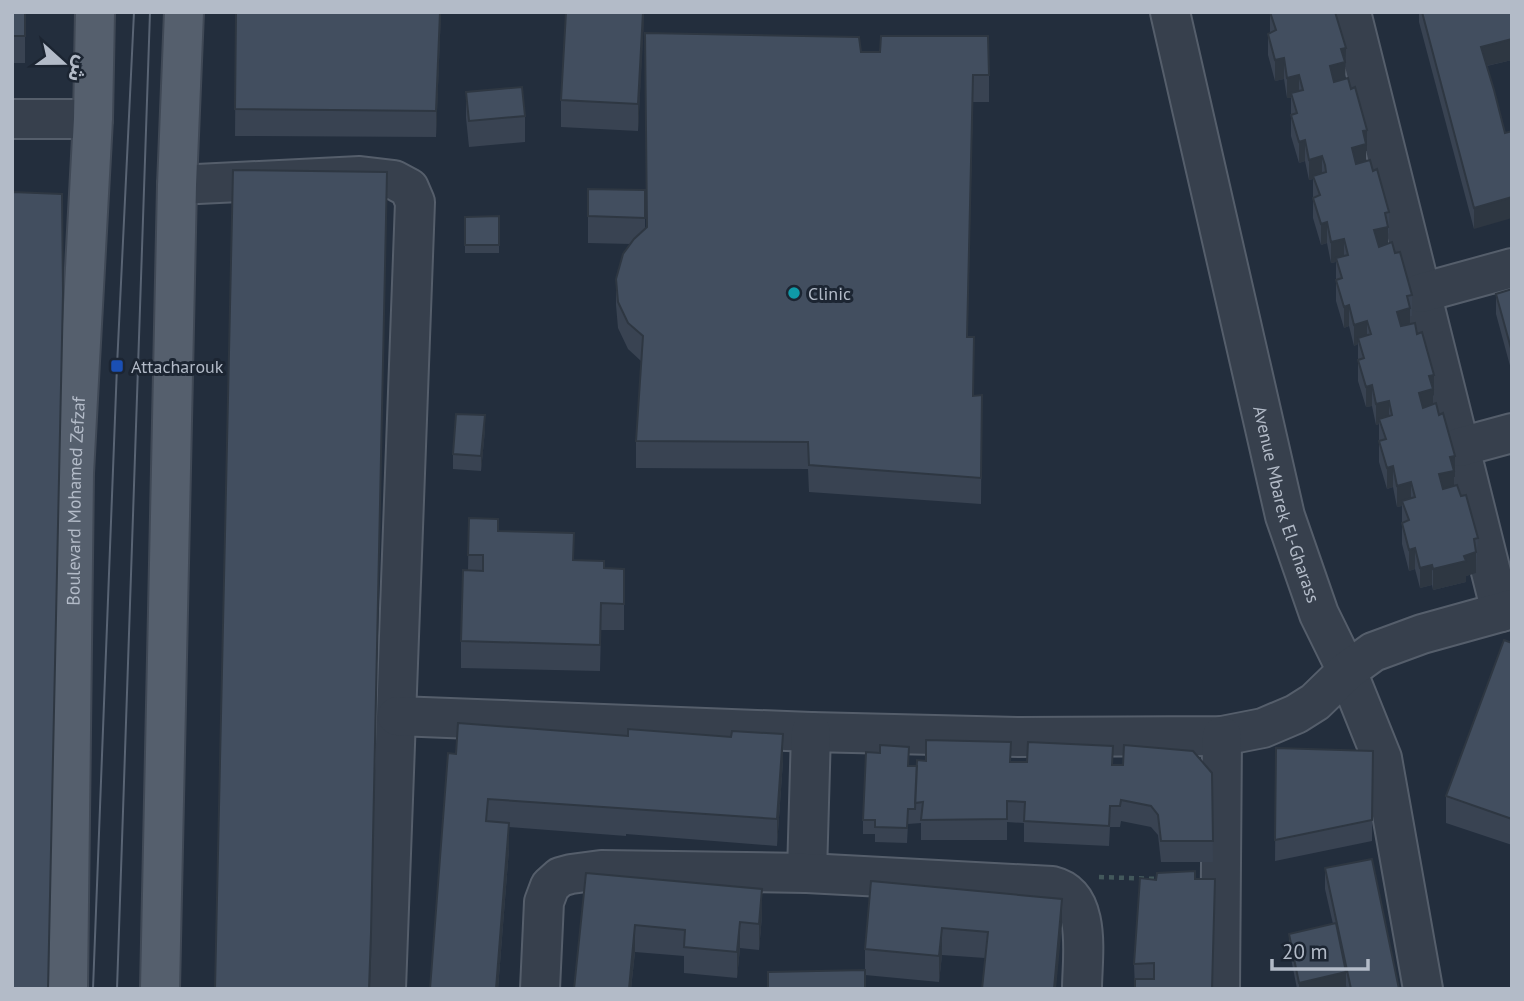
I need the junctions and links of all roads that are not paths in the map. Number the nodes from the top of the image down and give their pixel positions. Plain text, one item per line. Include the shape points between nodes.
1 (95, 12) edge
2 (184, 12) edge
3 (1170, 12) edge
4 (1351, 12) edge
5 (12, 119) edge
6 (93, 120) junction
7 (177, 185) junction
8 (1512, 268) edge
9 (1421, 293) junction
10 (1512, 433) edge
11 (1460, 447) junction
12 (1507, 611) edge
13 (1347, 671) junction
14 (397, 716) junction
15 (811, 732) junction
16 (1222, 736) junction
17 (807, 873) junction
18 (68, 989) edge
19 (160, 989) edge
20 (386, 989) edge
21 (540, 989) edge
22 (1082, 989) edge
23 (1220, 989) edge
24 (1423, 989) edge

1 - 6 main road, Boulevard Mohamed Zefzaf
2 - 7 main road
3 - 13 street, Avenue Mbarek El-Gharass via 1285,516 1319,614
4 - 9 street
5 - 6 street
6 - 18 main road, Boulevard Mohamed Zefzaf via 74,473
7 - 14 street via 360,176 394,180 409,188 415,202
7 - 19 main road
8 - 9 street
9 - 11 street
10 - 11 street
11 - 12 street
12 - 13 street via 1373,652
13 - 16 street via 1296,714 1263,728
13 - 24 street, Avenue Mbarek El-Gharass via 1382,758
14 - 15 street
14 - 20 street
15 - 16 street
15 - 17 street
16 - 23 street
17 - 21 street via 601,870 560,877 550,886 544,902
17 - 22 street via 1061,888 1075,900 1081,915

